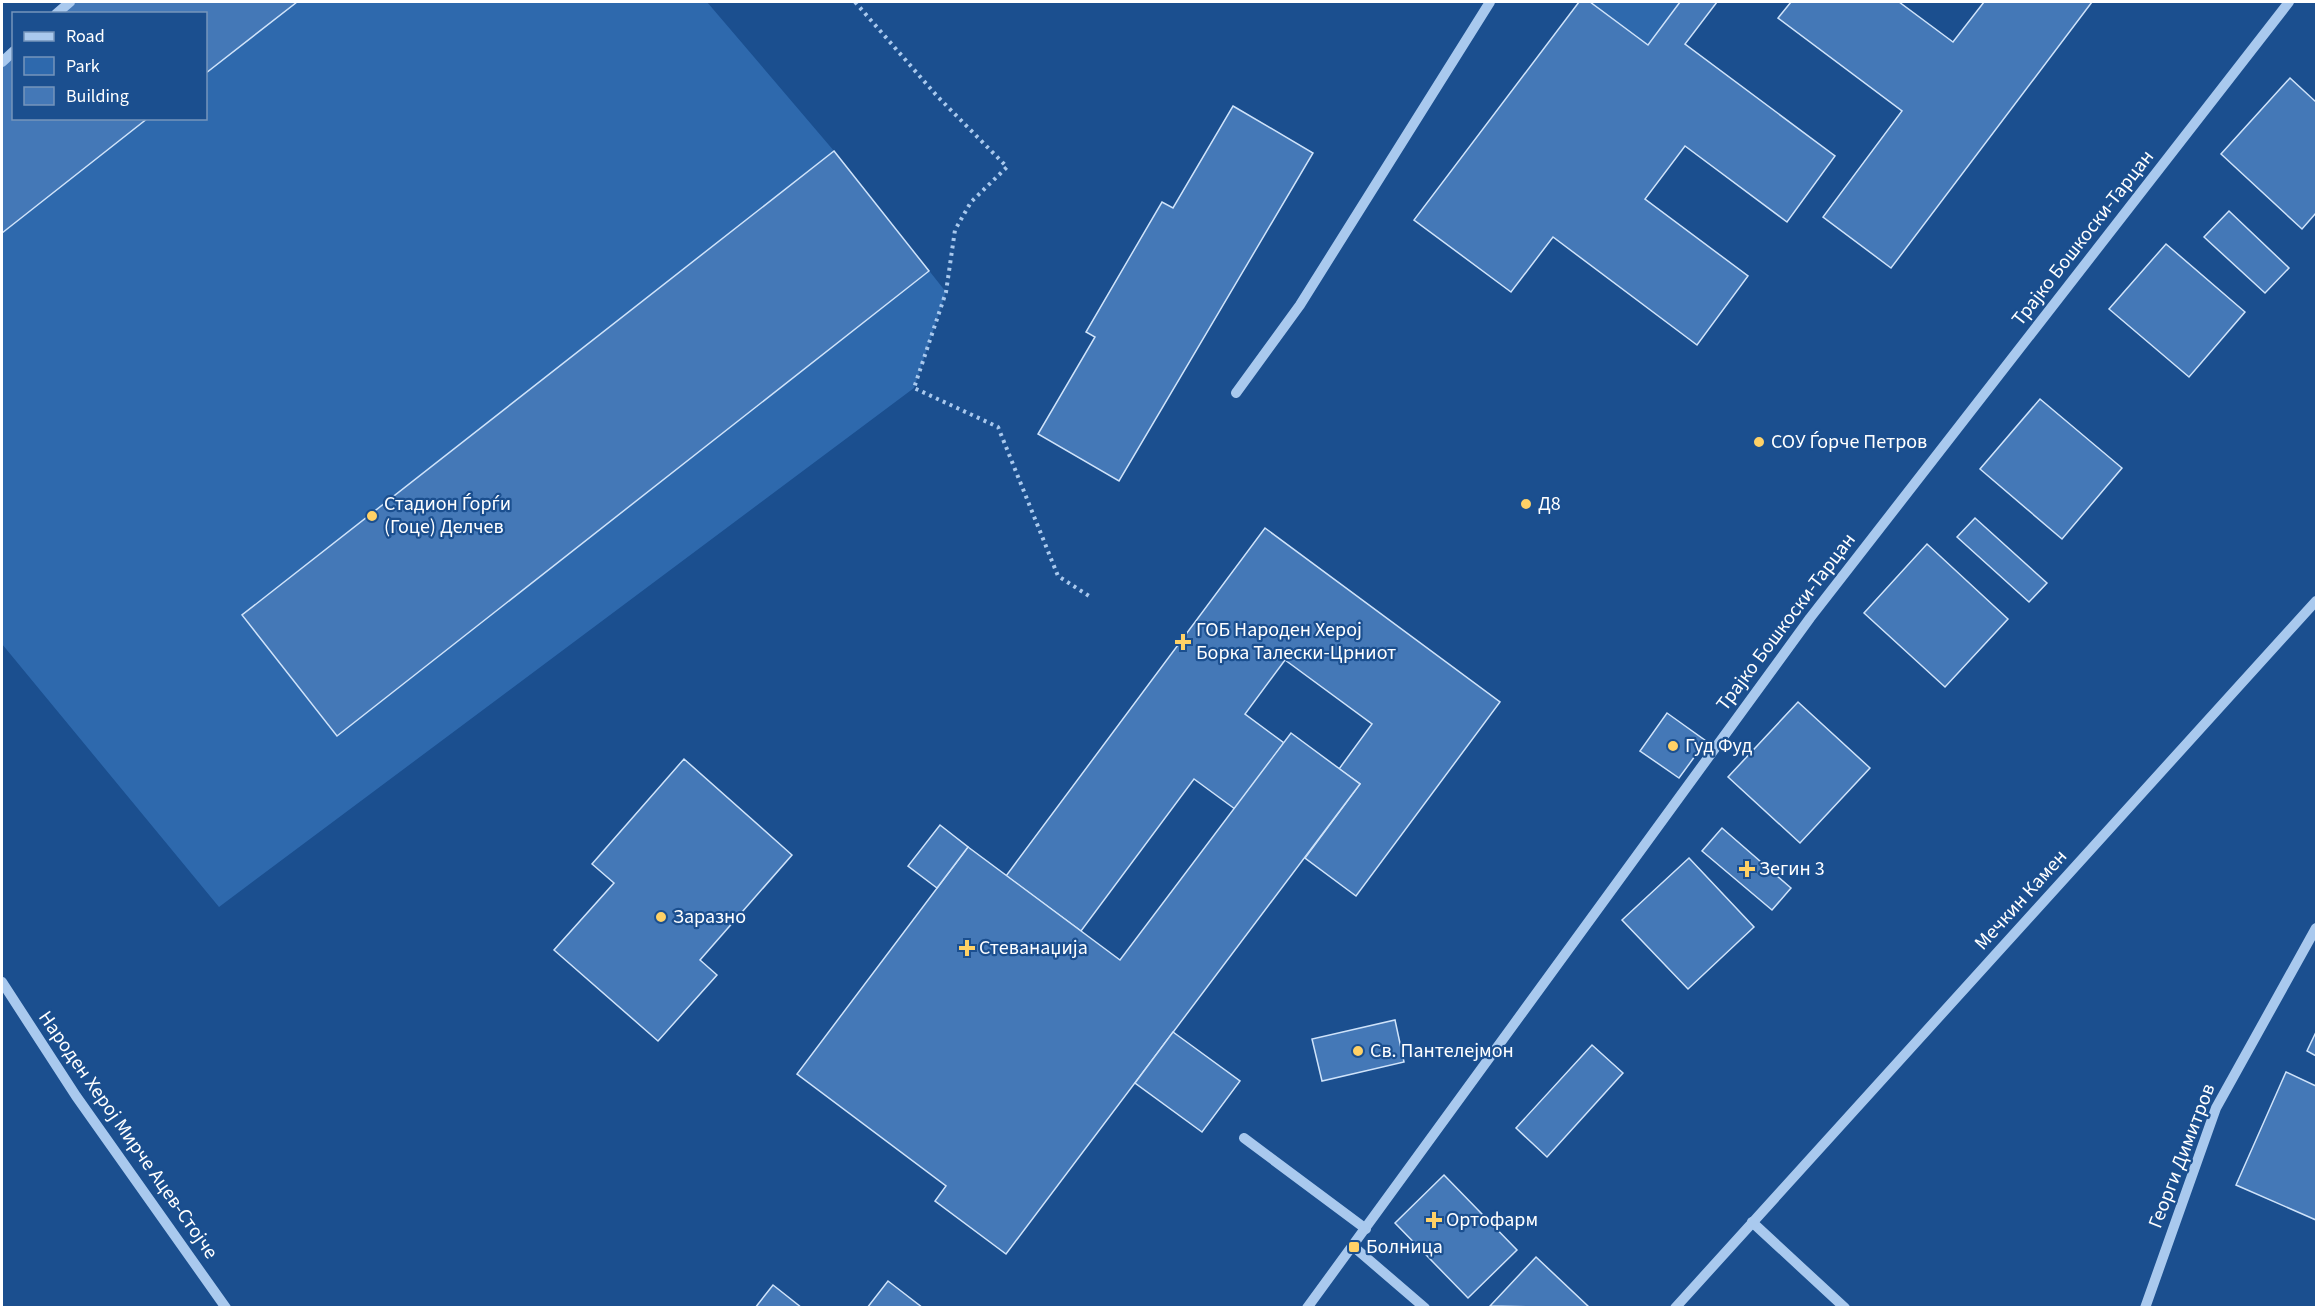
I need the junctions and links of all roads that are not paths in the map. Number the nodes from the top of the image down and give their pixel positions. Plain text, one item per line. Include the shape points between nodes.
1 (70, 2) edge
2 (1490, 2) edge
3 (2289, 2) edge
4 (58, 12) edge
5 (1236, 393) dead end
6 (2316, 602) edge
7 (2316, 928) edge
8 (2, 982) edge
9 (1244, 1138) dead end
10 (1752, 1222) junction
11 (1366, 1229) junction
12 (1354, 1247) junction
13 (226, 1308) edge
14 (1307, 1308) edge
15 (1425, 1308) edge
16 (1675, 1308) edge
17 (1845, 1308) edge
18 (2145, 1308) edge

1 - 4 street
2 - 5 street via 1300,305
3 - 11 street, Трајко Бошкоски-Тарцан via 1810,618
6 - 10 street, Мечкин Камен
7 - 18 street, Георги Димитров via 2216,1108
8 - 13 street, Народен Херој Мирче Ацев-Стојче via 76,1096
9 - 11 street
10 - 16 street, Мечкин Камен
10 - 17 street
11 - 12 street, Трајко Бошкоски-Тарцан
12 - 14 street, Трајко Бошкоски-Тарцан
12 - 15 street

